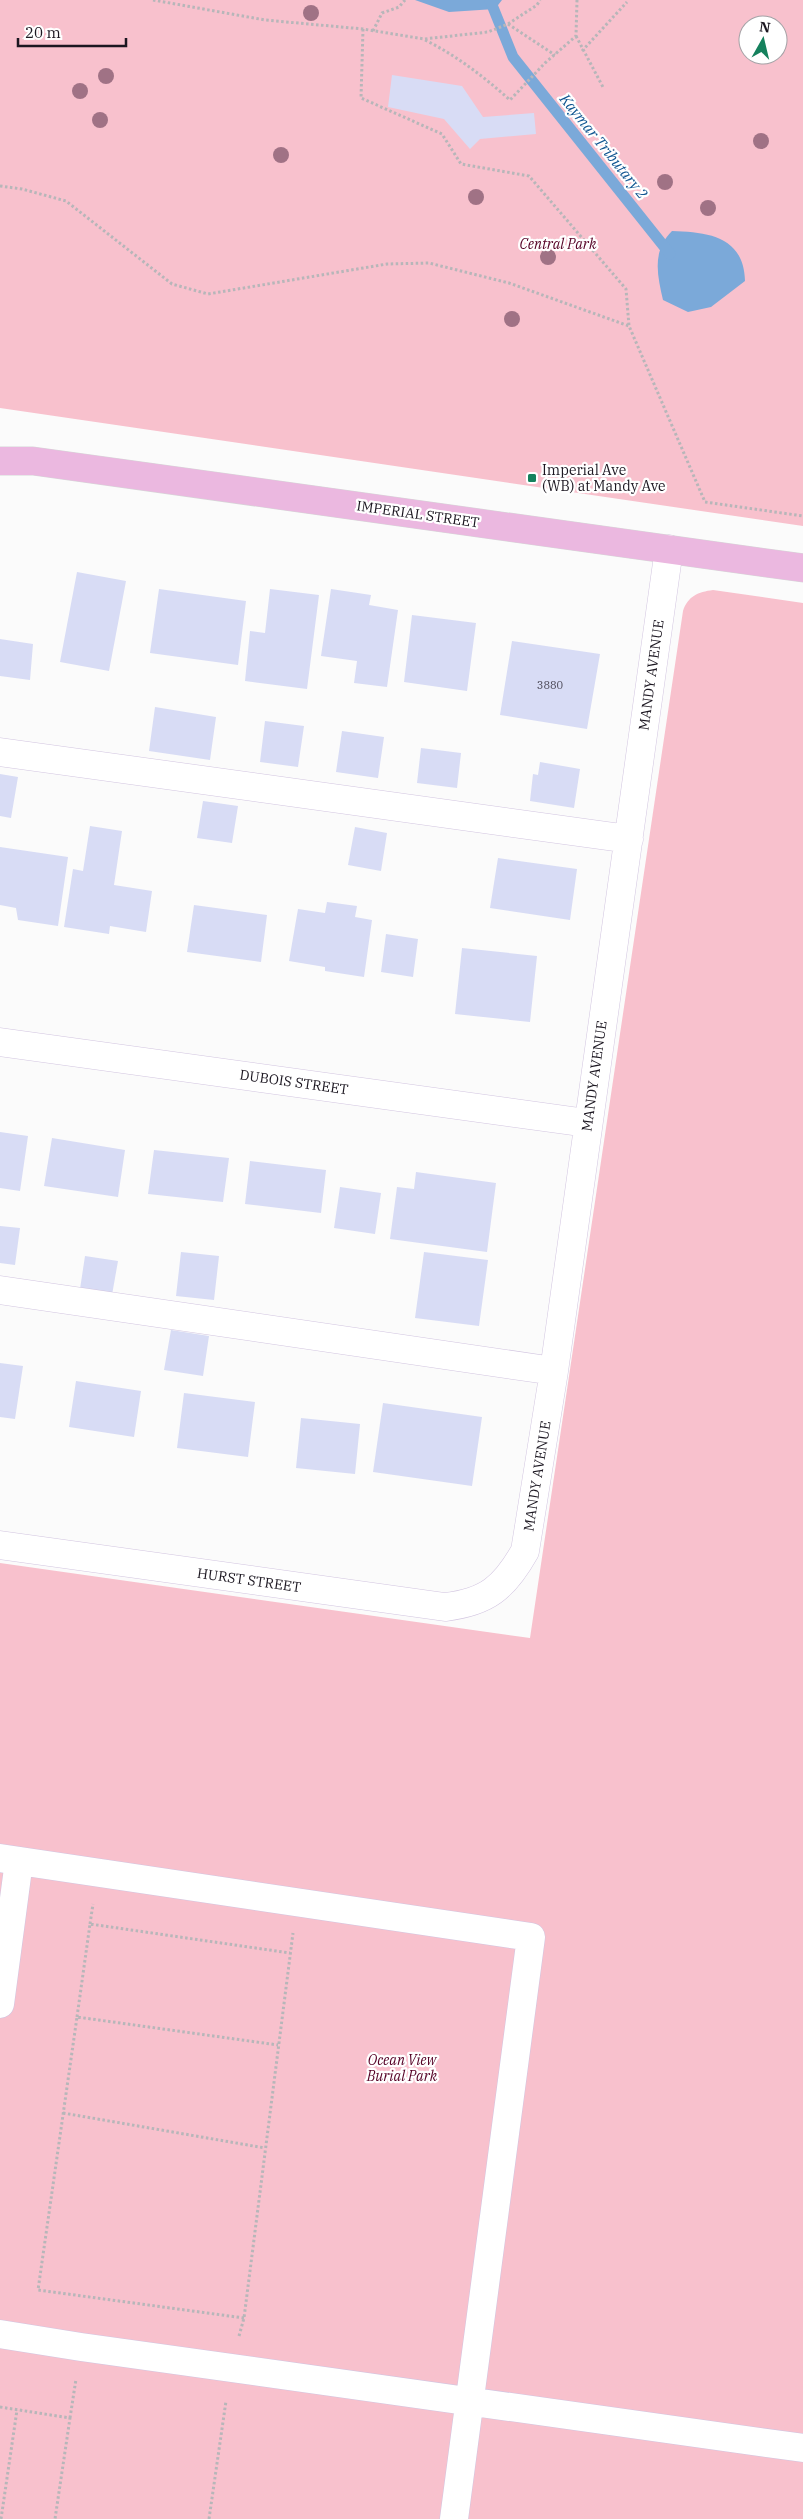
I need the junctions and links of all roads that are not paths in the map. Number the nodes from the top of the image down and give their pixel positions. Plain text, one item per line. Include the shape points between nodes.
1 (0, 449) edge
2 (0, 461) edge
3 (33, 461) junction
4 (669, 549) junction
5 (803, 568) edge
6 (0, 752) edge
7 (629, 840) junction
8 (0, 1042) edge
9 (587, 1123) junction
10 (0, 1290) edge
11 (554, 1371) junction
12 (0, 1545) edge
13 (494, 1591) joint
14 (10, 1859) edge
15 (0, 2004) edge
16 (0, 2334) edge
17 (470, 2400) junction
18 (803, 2448) edge
19 (454, 2519) edge

1 - 3 main road, IMPERIAL STREET
2 - 3 main road, IMPERIAL STREET
3 - 4 main road, IMPERIAL STREET
4 - 5 main road, IMPERIAL STREET
4 - 7 street, MANDY AVENUE
6 - 7 street
7 - 9 street, MANDY AVENUE
8 - 9 street, DUBOIS STREET
9 - 11 street, MANDY AVENUE
10 - 11 street
11 - 13 street, MANDY AVENUE via 525,1551 512,1574
12 - 13 street, HURST STREET via 445,1608 470,1604
14 - 15 street
14 - 17 street via 531,1937
16 - 17 street
17 - 18 street
17 - 19 street

